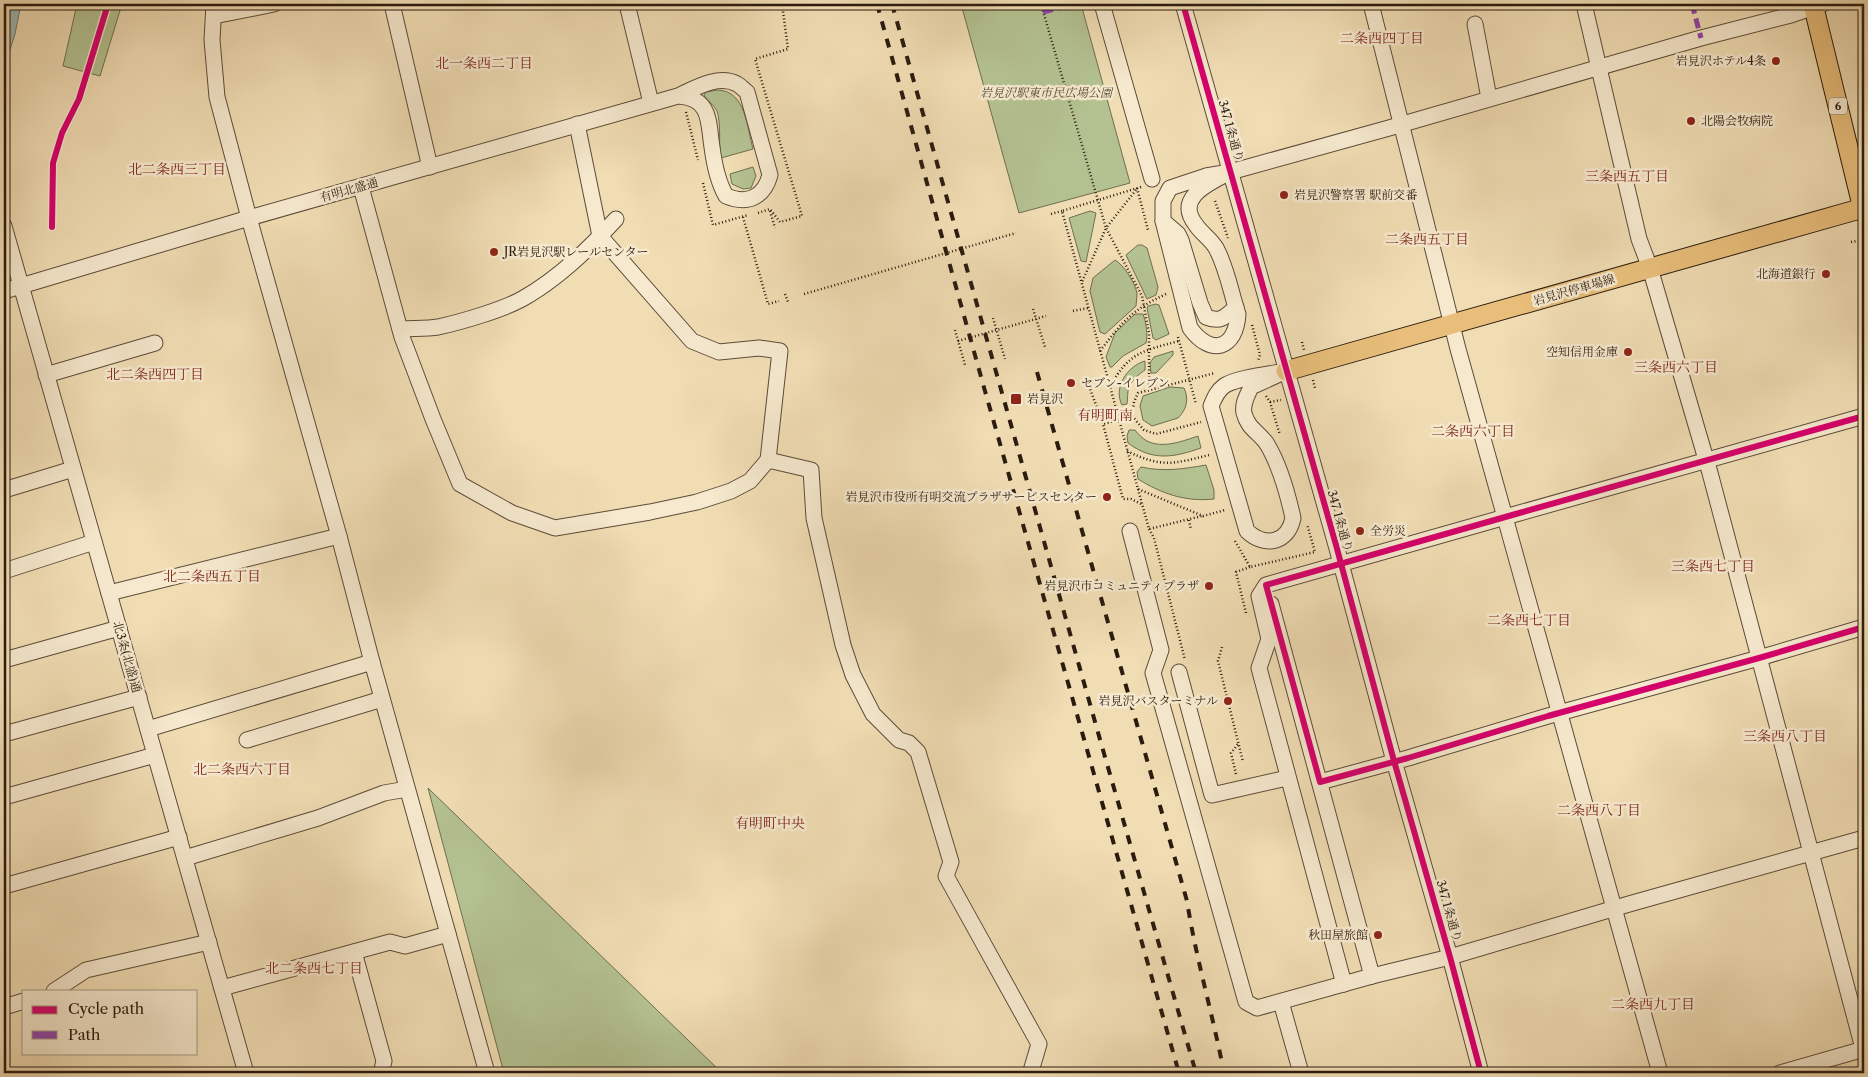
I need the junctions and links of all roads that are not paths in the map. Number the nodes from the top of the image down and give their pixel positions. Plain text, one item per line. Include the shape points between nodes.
1 (274, 4) edge
2 (392, 4) edge
3 (627, 4) edge
4 (1102, 4) edge
5 (1183, 4) edge
6 (1371, 4) edge
7 (1584, 4) edge
8 (1816, 5) edge
9 (214, 10) edge
10 (1475, 24) dead end
11 (1598, 66) junction
12 (678, 96) junction
13 (1489, 98) junction
14 (651, 103) junction
15 (576, 124) junction
16 (1402, 124) junction
17 (430, 167) junction
18 (1230, 172) junction
19 (1148, 183) road end
20 (361, 186) junction
21 (1864, 209) edge
22 (249, 218) junction
23 (616, 219) dead end
24 (1163, 221) junction
25 (6, 233) edge
26 (600, 236) junction
27 (1650, 268) junction
28 (20, 285) junction
29 (4, 291) edge
30 (1236, 307) junction
31 (1452, 325) junction
32 (400, 329) junction
33 (155, 343) dead end
34 (1286, 371) junction
35 (46, 375) junction
36 (1260, 379) junction
37 (1864, 416) edge
38 (768, 460) junction
39 (1706, 460) junction
40 (74, 469) junction
41 (4, 490) edge
42 (1506, 517) junction
43 (1130, 531) dead end
44 (339, 536) junction
45 (94, 542) junction
46 (1340, 564) junction
47 (4, 571) edge
48 (1266, 585) junction
49 (109, 593) junction
50 (1864, 627) edge
51 (119, 628) junction
52 (1759, 658) junction
53 (4, 660) edge
54 (372, 662) junction
55 (1178, 667) road end
56 (138, 697) junction
57 (382, 699) junction
58 (1188, 708) junction
59 (1165, 713) junction
60 (1559, 713) junction
61 (148, 730) junction
62 (4, 734) edge
63 (247, 740) dead end
64 (155, 755) junction
65 (1394, 762) junction
66 (1287, 778) junction
67 (1320, 782) junction
68 (407, 789) junction
69 (1212, 795) junction
70 (4, 797) edge
71 (1189, 800) junction
72 (179, 837) junction
73 (1864, 838) edge
74 (1811, 853) junction
75 (185, 858) junction
76 (4, 886) edge
77 (1614, 908) junction
78 (448, 934) junction
79 (209, 942) junction
80 (354, 952) junction
81 (1450, 957) junction
82 (1372, 976) junction
83 (1344, 984) junction
84 (222, 988) junction
85 (56, 990) edge
86 (22, 1002) edge
87 (1281, 1002) junction
88 (4, 1007) edge
89 (1864, 1050) edge
90 (246, 1073) edge
91 (381, 1073) edge
92 (487, 1073) edge
93 (1032, 1073) edge
94 (1301, 1073) edge
95 (1481, 1073) edge
96 (1660, 1073) edge
97 (1780, 1073) edge

1 - 9 street
2 - 17 street
3 - 14 street
4 - 19 street
5 - 18 street, 347 1条通り
6 - 16 street
7 - 11 street
8 - 11 street via 1792,15
8 - 21 main road, 6
9 - 22 street via 212,40 218,97
10 - 13 street
11 - 13 street
11 - 27 street via 1639,239
12 - 12 street, 有明北盛通 via 726,80 747,92 770,175 762,192 742,200 726,196 711,146 706,112 690,97
12 - 14 street, 有明北盛通
13 - 16 street
14 - 15 street, 有明北盛通
15 - 17 street, 有明北盛通
15 - 26 street
16 - 18 street
16 - 31 street
17 - 20 street, 有明北盛通
18 - 24 street via 1170,188 1162,201
18 - 30 street via 1198,190 1189,208 1190,218 1220,256
18 - 34 street, 347 1条通り
20 - 22 street, 有明北盛通
20 - 32 street
21 - 27 main road, 岩見沢停車場線
22 - 28 street, 有明北盛通
22 - 44 street
23 - 26 street
24 - 30 street via 1181,240 1206,317 1214,320 1224,318
24 - 30 street via 1190,328 1197,339 1216,346 1230,340 1238,324
25 - 28 street, 北3条(北盛)通
26 - 32 street via 556,277 521,300 437,327
26 - 38 street via 692,341 719,352 759,348 780,351
27 - 31 main road, 岩見沢停車場線
27 - 39 street
28 - 29 street, 有明北盛通
28 - 35 street, 北3条(北盛)通
31 - 34 main road, 岩見沢停車場線
31 - 42 street
32 - 38 street via 432,419 460,484 512,513 555,528 650,512 731,491 750,481
33 - 35 street
34 - 36 street
34 - 46 street, 347 1条通り
35 - 40 street, 北3条(北盛)通
36 - 36 street via 1251,387 1243,404 1244,412 1249,426 1266,442 1273,457 1293,518 1287,534 1268,541 1258,539 1247,530 1212,406 1214,396 1224,386 1239,380
37 - 39 street
38 - 93 street via 811,470 814,518 853,675 873,714 899,740 909,743 918,752 951,862 946,876 1039,1044
39 - 42 street
39 - 52 street
40 - 41 street
40 - 45 street, 北3条(北盛)通
42 - 46 street
42 - 60 street
43 - 59 street via 1161,650 1153,673
44 - 49 street
44 - 54 street
45 - 47 street
45 - 49 street, 北3条(北盛)通
46 - 48 street
46 - 65 street, 347 1条通り
48 - 66 street via 1259,596 1269,639 1259,668
48 - 67 street
49 - 51 street, 北3条(北盛)通
50 - 52 street
51 - 53 street
51 - 56 street, 北3条(北盛)通
52 - 60 street
52 - 74 street
54 - 57 street
54 - 61 street
55 - 58 street
56 - 61 street, 北3条(北盛)通
56 - 62 street
57 - 63 street
57 - 68 street
58 - 59 street
58 - 69 street
59 - 71 street
60 - 65 street
60 - 77 street
61 - 64 street, 北3条(北盛)通
64 - 70 street
64 - 72 street, 北3条(北盛)通
65 - 67 street
65 - 81 street, 347 1条通り
66 - 69 street
66 - 83 street
67 - 82 street
68 - 75 street via 384,793 318,818
68 - 78 street
69 - 71 street
71 - 87 street via 1246,1002 1257,1008
72 - 75 street, 北3条(北盛)通
72 - 76 street
73 - 74 street
74 - 77 street
74 - 89 street
75 - 79 street, 北3条(北盛)通
77 - 81 street
77 - 96 street
78 - 80 street via 405,946 390,942
78 - 92 street
79 - 84 street, 北3条(北盛)通
79 - 85 street via 86,970
80 - 84 street
80 - 91 street via 384,1061
81 - 82 street
81 - 95 street, 347 1条通り
82 - 83 street
83 - 87 street
84 - 90 street, 北3条(北盛)通
86 - 88 street
87 - 94 street
89 - 97 street

